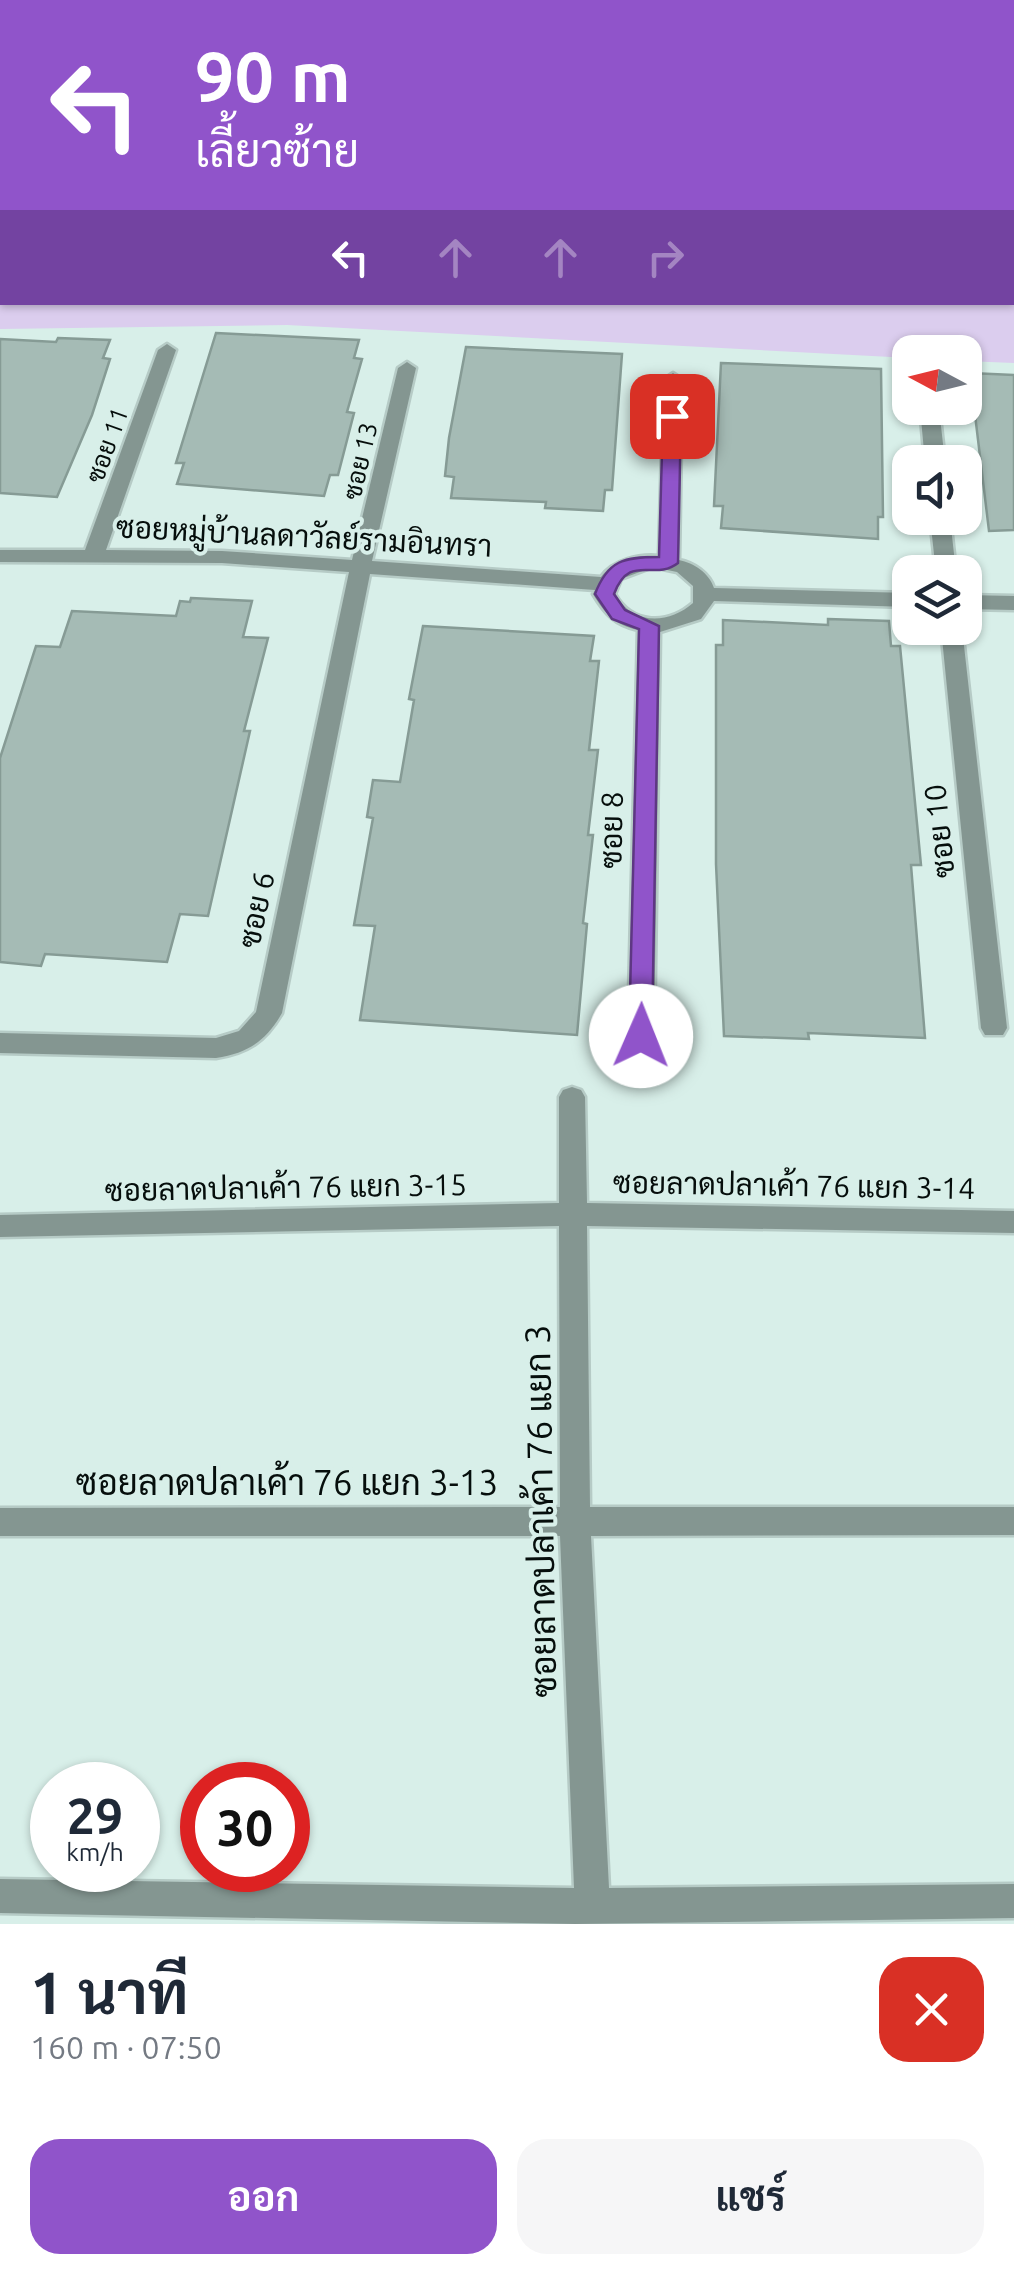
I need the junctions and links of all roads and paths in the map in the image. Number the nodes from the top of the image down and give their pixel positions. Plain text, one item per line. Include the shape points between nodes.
1 (167, 350) dead end
2 (407, 368) dead end
3 (673, 379) dead end
4 (0, 556) edge
5 (93, 557) junction
6 (669, 563) junction
7 (361, 565) junction
8 (606, 584) junction
9 (706, 594) junction
10 (892, 599) edge
11 (982, 602) edge
12 (1014, 603) edge
13 (649, 626) junction
14 (953, 645) edge
15 (994, 1028) dead end
16 (641, 1036) dead end
17 (12, 1044) edge
18 (572, 1097) dead end
19 (573, 1214) junction
20 (1014, 1222) edge
21 (0, 1226) edge
22 (575, 1520) junction
23 (1014, 1521) edge
24 (0, 1522) edge
25 (0, 1896) edge
26 (1014, 1901) edge
27 (593, 1915) edge

1 - 5 street, ซอย 11
2 - 7 street, ซอย 13
3 - 6 street
4 - 5 street, ซอยหมู่บ้านลดาวัลย์รามอินทรา
5 - 7 street, ซอยหมู่บ้านลดาวัลย์รามอินทรา
6 - 8 street via 637,563
6 - 9 street via 696,575
7 - 8 street, ซอยหมู่บ้านลดาวัลย์รามอินทรา
7 - 17 street, ซอย 6 via 270,1012 255,1035 216,1048
8 - 13 street via 608,605
9 - 10 street
9 - 13 street via 696,615
11 - 12 street
13 - 16 street, ซอย 8
14 - 15 street, ซอย 10
18 - 19 street, ซอยลาดปลาเค้า 76 แยก 3
19 - 20 street, ซอยลาดปลาเค้า 76 แยก 3-14
19 - 21 street, ซอยลาดปลาเค้า 76 แยก 3-15
19 - 22 street, ซอยลาดปลาเค้า 76 แยก 3
22 - 23 street, ซอยลาดปลาเค้า 76 แยก 3-13
22 - 24 street, ซอยลาดปลาเค้า 76 แยก 3-13
22 - 27 street, ซอยลาดปลาเค้า 76 แยก 3
25 - 27 street
26 - 27 street

